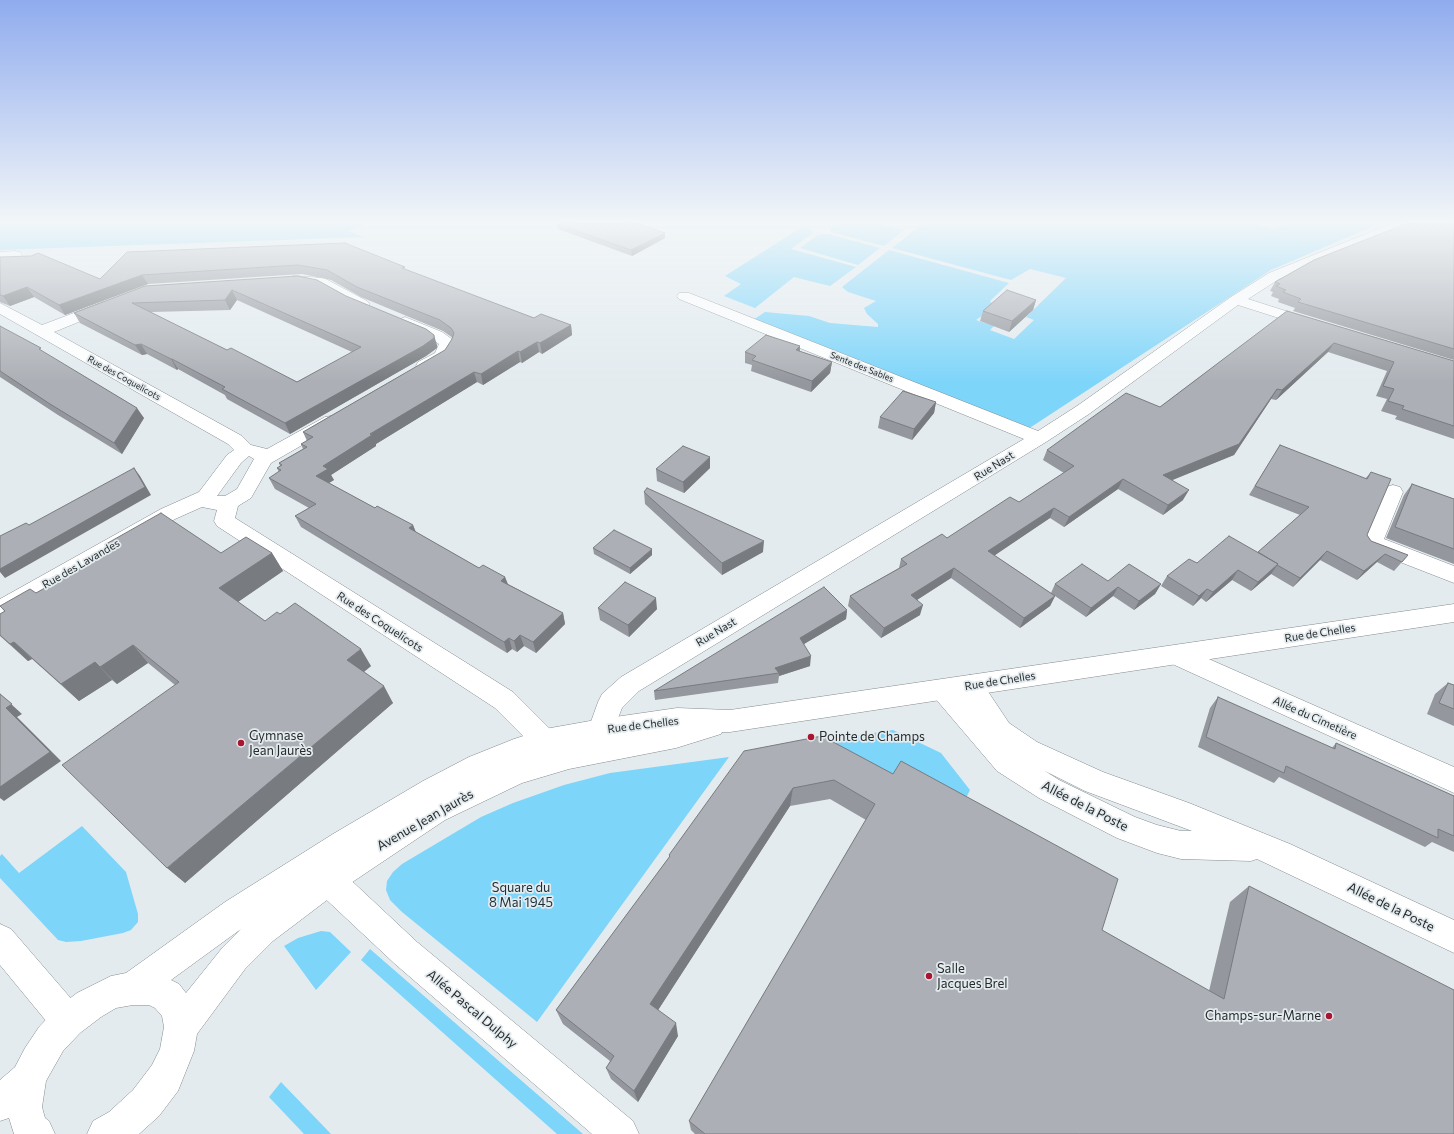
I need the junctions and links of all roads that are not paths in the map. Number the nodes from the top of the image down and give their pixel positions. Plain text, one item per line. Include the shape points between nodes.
1 (1274, 276) edge
2 (280, 281) edge
3 (684, 296) dead end
4 (1236, 300) junction
5 (116, 302) edge
6 (0, 308) edge
7 (373, 309) edge
8 (394, 317) edge
9 (1325, 328) edge
10 (41, 332) junction
11 (413, 373) edge
12 (345, 413) edge
13 (1039, 438) junction
14 (245, 450) junction
15 (264, 459) junction
16 (1393, 492) dead end
17 (206, 497) junction
18 (229, 504) junction
19 (1454, 575) edge
20 (0, 610) edge
21 (1454, 613) edge
22 (1177, 655) junction
23 (970, 686) junction
24 (943, 690) junction
25 (730, 721) junction
26 (601, 730) junction
27 (546, 741) junction
28 (1454, 780) edge
29 (1264, 847) junction
30 (328, 880) junction
31 (1454, 938) edge
32 (0, 940) edge
33 (133, 988) junction
34 (68, 1021) junction
35 (181, 1027) junction
36 (28, 1080) junction
37 (0, 1103) edge
38 (36, 1134) edge
39 (106, 1134) edge
40 (620, 1134) edge

1 - 4 street, Rue Nast
2 - 7 street via 319,281
3 - 13 street, Sente des Sables
4 - 9 street
4 - 13 street, Rue Nast via 1083,410
5 - 10 street
6 - 10 street, Rue des Coquelicots
8 - 11 street via 436,335 447,343 441,356
10 - 14 street, Rue des Coquelicots via 235,440
12 - 15 street
13 - 26 street, Rue Nast via 630,684 611,702
14 - 15 street via 260,452
14 - 17 street via 234,459
15 - 18 street via 244,493
16 - 19 street via 1372,543
17 - 18 street via 208,502 213,504
17 - 20 street, Rue des Lavandes via 168,514
18 - 27 street, Rue des Coquelicots via 224,521 504,700
21 - 22 street, Rue de Chelles
22 - 23 street, Rue de Chelles
22 - 28 street, Allée du Cimetière
23 - 24 street, Rue de Chelles
23 - 29 street, Allée de la Poste via 1000,731 1028,750 1095,782 1189,816
24 - 25 street, Rue de Chelles
24 - 29 street, Allée de la Poste via 1002,757 1023,774 1127,828 1181,845
25 - 26 street, Rue de Chelles via 677,719
25 - 30 street, Avenue Jean Jaurès via 676,737 569,757 516,773 435,811
26 - 27 street, Rue de Chelles
27 - 33 street, Avenue Jean Jaurès via 507,754 433,790 236,913
29 - 31 street, Allée de la Poste
30 - 35 street, Avenue Jean Jaurès via 268,925 234,958
30 - 40 street, Allée Pascal Dulphy via 406,953
32 - 34 street
33 - 34 street via 106,996
33 - 35 street via 152,988 167,996 177,1009
34 - 36 street via 51,1040
35 - 39 street via 177,1051 165,1078 146,1103 122,1126
36 - 37 street
36 - 38 street via 24,1107 30,1128

